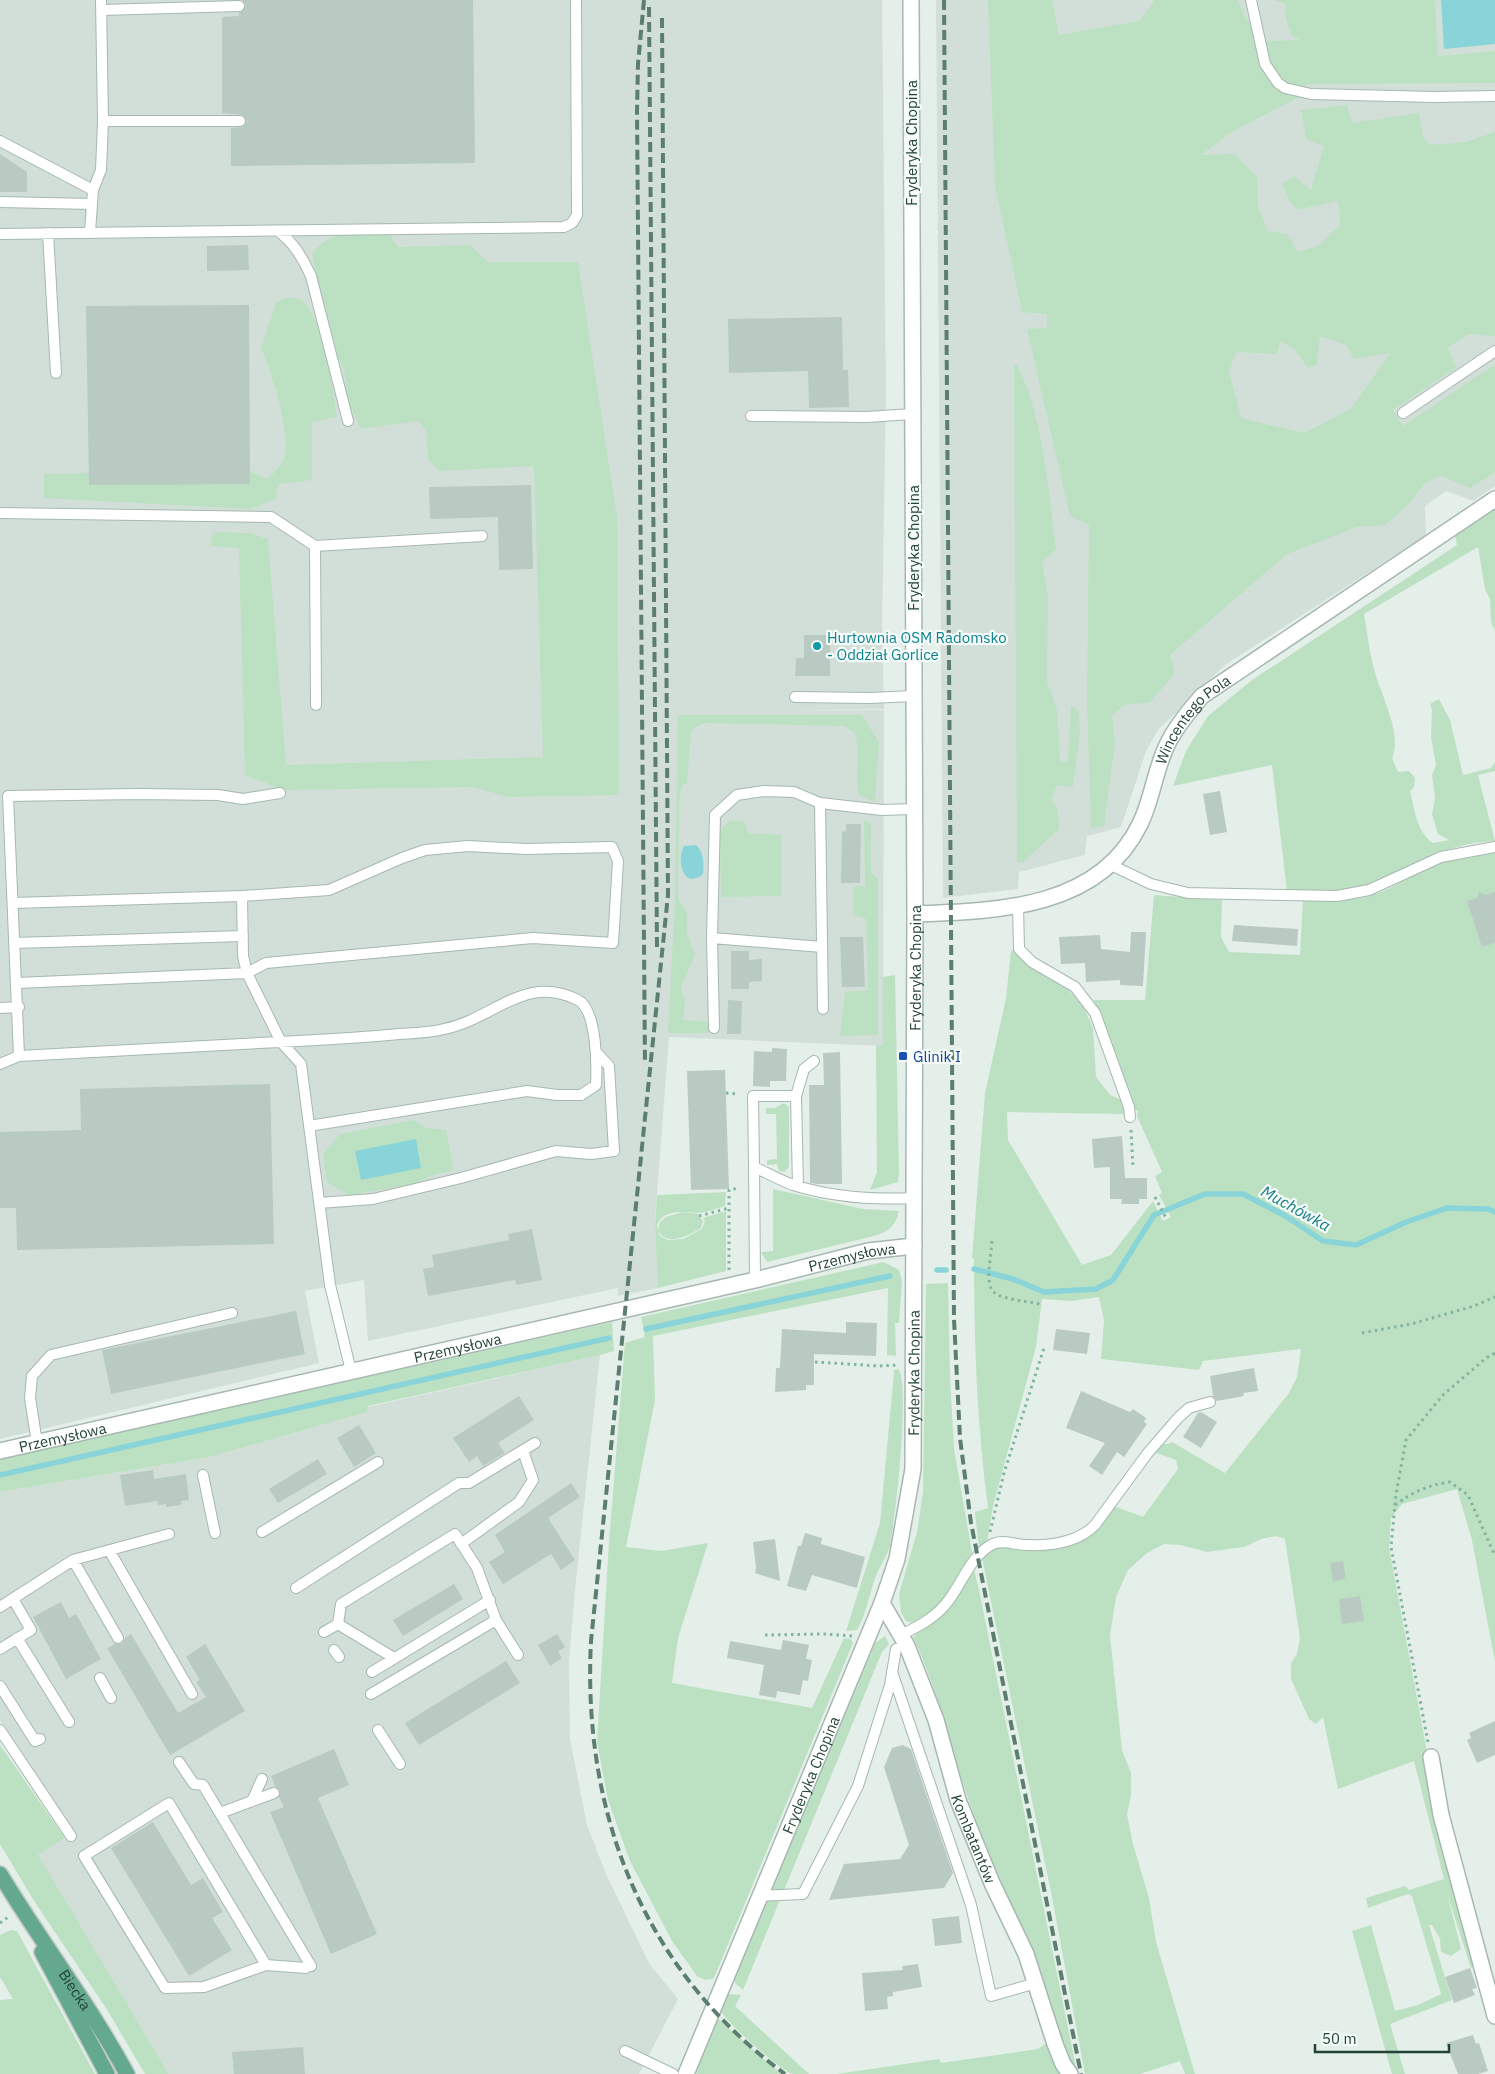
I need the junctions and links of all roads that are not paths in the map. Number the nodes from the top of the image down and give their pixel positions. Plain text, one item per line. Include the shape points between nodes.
1 (576, 0) edge
2 (911, 0) edge
3 (1251, 0) edge
4 (102, 5) edge
5 (239, 6) dead end
6 (1495, 96) edge
7 (240, 120) dead end
8 (103, 122) junction
9 (0, 142) edge
10 (93, 190) junction
11 (0, 202) edge
12 (92, 204) junction
13 (278, 231) junction
14 (90, 232) junction
15 (48, 233) junction
16 (0, 234) edge
17 (1495, 350) edge
18 (56, 373) dead end
19 (1403, 413) dead end
20 (912, 414) junction
21 (751, 416) dead end
22 (348, 421) dead end
23 (1495, 499) edge
24 (0, 513) edge
25 (482, 536) dead end
26 (315, 546) junction
27 (913, 696) junction
28 (795, 697) dead end
29 (316, 706) dead end
30 (280, 793) dead end
31 (4, 796) edge
32 (820, 803) junction
33 (913, 809) junction
34 (1495, 847) edge
35 (1111, 865) junction
36 (242, 896) junction
37 (13, 903) junction
38 (1018, 905) junction
39 (914, 914) junction
40 (243, 936) junction
41 (712, 938) junction
42 (15, 943) junction
43 (822, 947) junction
44 (247, 973) junction
45 (17, 983) junction
46 (18, 1007) junction
47 (0, 1008) edge
48 (823, 1009) dead end
49 (714, 1028) dead end
50 (281, 1042) junction
51 (596, 1052) junction
52 (19, 1056) junction
53 (814, 1060) dead end
54 (0, 1064) edge
55 (796, 1096) junction
56 (1130, 1117) road end
57 (309, 1126) junction
58 (754, 1167) junction
59 (798, 1186) junction
60 (913, 1198) junction
61 (319, 1203) junction
62 (914, 1246) junction
63 (755, 1280) junction
64 (232, 1314) dead end
65 (351, 1371) junction
66 (1210, 1402) dead end
67 (37, 1443) junction
68 (535, 1443) dead end
69 (0, 1451) edge
70 (523, 1451) junction
71 (378, 1462) dead end
72 (204, 1475) dead end
73 (262, 1532) dead end
74 (215, 1533) dead end
75 (169, 1534) dead end
76 (461, 1544) junction
77 (109, 1550) junction
78 (73, 1560) junction
79 (296, 1588) dead end
80 (13, 1599) junction
81 (490, 1600) junction
82 (882, 1603) junction
83 (0, 1607) edge
84 (496, 1620) junction
85 (338, 1624) junction
86 (324, 1632) dead end
87 (17, 1638) junction
88 (118, 1638) dead end
89 (898, 1642) junction
90 (0, 1649) edge
91 (518, 1655) dead end
92 (394, 1658) junction
93 (372, 1672) dead end
94 (892, 1672) junction
95 (100, 1678) dead end
96 (0, 1686) edge
97 (192, 1694) dead end
98 (371, 1694) dead end
99 (111, 1698) dead end
100 (69, 1722) dead end
101 (0, 1730) edge
102 (378, 1730) dead end
103 (40, 1738) dead end
104 (1431, 1757) road end
105 (179, 1762) dead end
106 (400, 1764) dead end
107 (262, 1779) dead end
108 (274, 1793) dead end
109 (252, 1801) junction
110 (220, 1814) junction
111 (71, 1836) dead end
112 (0, 1874) edge
113 (759, 1896) junction
114 (20, 1907) junction
115 (266, 1966) junction
116 (1036, 1983) junction
117 (1495, 2016) edge
118 (625, 2051) dead end
119 (107, 2074) edge
120 (127, 2074) edge
121 (673, 2074) edge
122 (686, 2074) edge
123 (1070, 2074) edge

1 - 13 lane via 577,215 572,223 546,228
2 - 20 street, Fryderyka Chopina
3 - 6 lane via 1265,64 1285,88 1311,94
4 - 5 lane
4 - 8 lane
7 - 8 lane
8 - 10 lane via 101,170
9 - 10 lane
10 - 12 lane
11 - 12 lane
12 - 14 lane
13 - 14 lane
13 - 22 lane via 290,240 311,276
14 - 15 lane
15 - 16 lane
15 - 18 lane
17 - 19 lane
20 - 21 lane
20 - 27 street, Fryderyka Chopina
23 - 35 street, Wincentego Pola via 1202,696 1180,722 1168,743 1140,823 1128,845
24 - 26 lane via 271,517
25 - 26 lane
26 - 29 lane
27 - 28 lane
27 - 33 street, Fryderyka Chopina
30 - 31 lane via 243,799 163,794
31 - 37 lane
32 - 33 lane via 882,810
32 - 41 lane via 794,792 764,791 737,795 715,815
32 - 43 lane
33 - 39 street, Fryderyka Chopina
34 - 35 lane via 1441,857 1369,890 1337,896 1188,893 1151,884
35 - 38 street, Wincentego Pola via 1091,881 1068,892
36 - 37 lane
36 - 40 lane
36 - 44 lane via 329,890 425,850 468,846 526,849 612,847 618,861 613,943 533,938 266,963
37 - 42 lane
38 - 39 street, Wincentego Pola
38 - 56 lane via 1019,949 1032,962 1075,987 1095,1012
39 - 60 street, Fryderyka Chopina
40 - 42 lane
40 - 44 lane
41 - 43 lane
41 - 49 lane
42 - 45 lane
43 - 48 lane
44 - 45 lane
44 - 50 lane
45 - 46 lane
46 - 47 lane
46 - 52 lane
50 - 51 lane via 444,1030 475,1020 525,992 555,992 580,1000 588,1013
50 - 52 lane
50 - 57 lane via 301,1064
51 - 57 lane via 596,1085 581,1095 526,1091
51 - 61 lane via 609,1066 614,1151 590,1154 556,1151 373,1199
52 - 54 lane
53 - 55 lane via 804,1070
55 - 58 lane via 752,1096
55 - 59 lane
57 - 61 lane
58 - 59 lane
58 - 63 lane
59 - 60 lane via 866,1198
60 - 62 street, Fryderyka Chopina
61 - 65 lane via 330,1285
62 - 63 street, Przemysłowa via 868,1250
62 - 82 street, Fryderyka Chopina via 913,1469 897,1558
63 - 65 street, Przemysłowa
64 - 67 lane via 51,1355 32,1376 30,1398
65 - 67 street, Przemysłowa
66 - 89 lane via 1189,1408 1178,1418 1086,1534 1069,1541 1027,1545 1005,1542 988,1548 937,1613
67 - 69 street, Przemysłowa
68 - 70 lane
70 - 76 lane via 533,1480 519,1502
70 - 79 lane via 469,1483 459,1483
71 - 73 lane
72 - 74 lane
75 - 77 lane
76 - 81 lane via 477,1568
76 - 85 lane via 455,1534 341,1604
77 - 78 lane
77 - 97 lane
78 - 80 lane
78 - 88 lane
80 - 83 lane
80 - 87 lane via 31,1630
81 - 84 lane
81 - 92 lane
82 - 89 street, Kombatantów
82 - 113 street, Fryderyka Chopina
84 - 91 lane
84 - 98 lane
85 - 86 lane
85 - 92 lane
87 - 90 lane
87 - 100 lane
89 - 94 lane
89 - 116 street, Kombatantów via 907,1646 936,1720 958,1800
92 - 93 lane
94 - 113 lane via 858,1786 803,1894
94 - 116 lane via 971,1905 991,1996
95 - 99 lane
96 - 103 lane via 35,1741
101 - 111 lane
102 - 106 lane
104 - 117 street via 1441,1815
105 - 110 lane via 194,1784 203,1785
107 - 109 lane
108 - 109 lane
109 - 110 lane
110 - 115 lane via 308,1967
112 - 114 main road, Biecka
113 - 122 street, Fryderyka Chopina
114 - 119 main road, Biecka
114 - 120 main road, Biecka via 66,1972
115 - 115 lane via 169,1803 84,1856 165,1988 204,1986
116 - 123 street, Kombatantów via 1055,2044
118 - 121 lane

